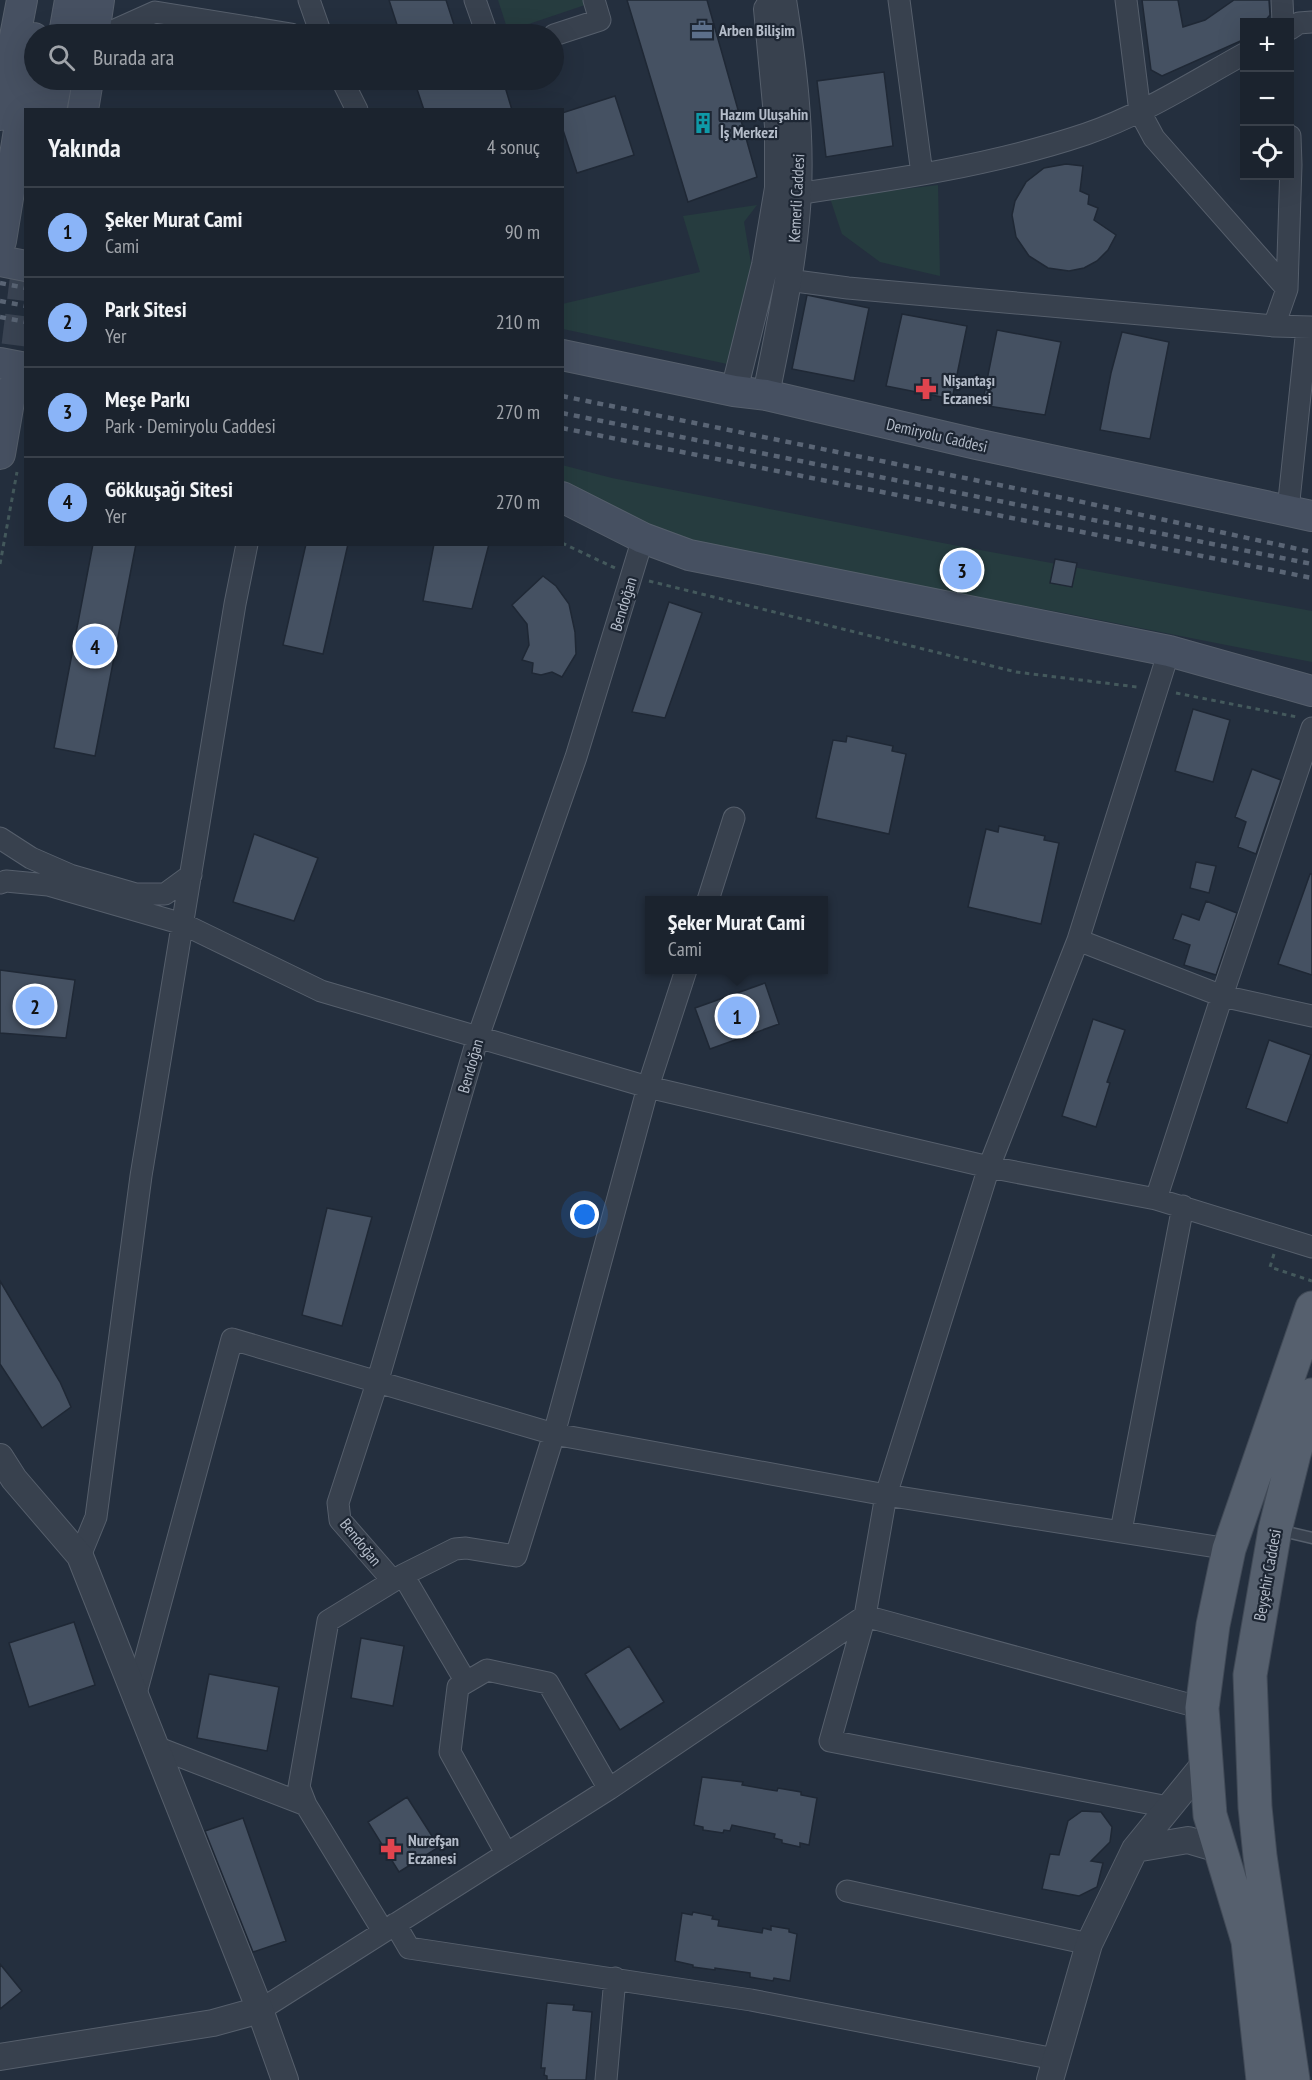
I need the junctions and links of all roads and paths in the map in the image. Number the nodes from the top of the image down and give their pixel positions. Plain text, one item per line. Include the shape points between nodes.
1 (22, 0) edge
2 (41, 0) edge
3 (70, 0) edge
4 (99, 0) edge
5 (309, 0) edge
6 (475, 0) edge
7 (594, 0) edge
8 (766, 0) edge
9 (783, 0) edge
10 (899, 0) edge
11 (1126, 0) edge
12 (1282, 0) edge
13 (1283, 18) edge
14 (1312, 22) edge
15 (37, 24) edge
16 (66, 24) edge
17 (95, 24) edge
18 (128, 24) edge
19 (229, 24) edge
20 (317, 24) edge
21 (483, 24) edge
22 (1294, 26) edge
23 (564, 32) edge
24 (1240, 57) edge
25 (26, 90) edge
26 (55, 90) edge
27 (86, 90) edge
28 (347, 90) edge
29 (51, 108) edge
30 (83, 108) edge
31 (356, 108) edge
32 (1140, 112) junction
33 (0, 115) edge
34 (922, 174) junction
35 (1291, 180) edge
36 (787, 195) junction
37 (1, 251) edge
38 (24, 265) edge
39 (788, 280) junction
40 (1287, 289) junction
41 (1274, 326) junction
42 (1310, 327) edge
43 (564, 355) edge
44 (12, 374) tunnel mouth
45 (734, 392) junction
46 (766, 395) junction
47 (10, 458) edge
48 (564, 498) edge
49 (1300, 513) edge
50 (643, 538) junction
51 (564, 544) edge
52 (247, 546) edge
53 (0, 564) edge
54 (631, 576) junction
55 (1169, 651) junction
56 (1157, 689) junction
57 (1308, 712) edge
58 (734, 818) dead end
59 (0, 838) edge
60 (191, 875) junction
61 (0, 883) edge
62 (709, 896) edge
63 (149, 915) junction
64 (183, 924) junction
65 (1078, 940) junction
66 (684, 974) edge
67 (1222, 996) junction
68 (1312, 1016) edge
69 (478, 1037) junction
70 (648, 1087) junction
71 (989, 1167) junction
72 (1156, 1199) junction
73 (1183, 1206) junction
74 (1279, 1237) junction
75 (1312, 1247) edge
76 (1312, 1281) edge
77 (1312, 1308) edge
78 (377, 1383) junction
79 (1312, 1395) edge
80 (554, 1434) junction
81 (0, 1457) edge
82 (886, 1495) junction
83 (1275, 1530) junction
84 (1120, 1531) junction
85 (1312, 1538) edge
86 (1230, 1549) junction
87 (80, 1556) junction
88 (398, 1578) junction
89 (865, 1616) junction
90 (466, 1682) junction
91 (135, 1697) junction
92 (1202, 1708) junction
93 (156, 1747) junction
94 (1253, 1759) junction
95 (1206, 1762) junction
96 (609, 1789) junction
97 (306, 1805) junction
98 (1168, 1807) junction
99 (1255, 1807) junction
100 (1210, 1815) junction
101 (1135, 1849) junction
102 (1222, 1850) junction
103 (506, 1853) junction
104 (847, 1891) dead end
105 (389, 1927) junction
106 (1089, 1944) junction
107 (615, 1978) junction
108 (260, 2010) junction
109 (0, 2057) edge
110 (1053, 2069) edge
111 (285, 2080) edge
112 (606, 2080) edge
113 (1263, 2080) edge
114 (1293, 2080) edge

1 - 33 main road
2 - 15 main road
3 - 16 main road
4 - 17 main road
5 - 20 street
6 - 21 street
7 - 23 street via 600,20
8 - 36 street, Kemerli Caddesi
9 - 36 street, Kemerli Caddesi via 799,154
10 - 34 street
11 - 32 street
12 - 13 street
14 - 22 street
18 - 19 street via 155,12
24 - 32 street
25 - 37 main road
26 - 29 main road
27 - 30 main road
28 - 31 street
32 - 34 street via 1086,134
32 - 40 street via 1155,138
34 - 36 street
35 - 40 street
36 - 39 street, Kemerli Caddesi
36 - 45 street, Kemerli Caddesi via 765,265
37 - 38 main road
39 - 41 street
39 - 46 street, Kemerli Caddesi
40 - 41 street
41 - 42 street
42 - 49 street
43 - 45 main road, Demiryolu Caddesi
44 - 47 main road
45 - 46 main road, Demiryolu Caddesi
46 - 49 main road, Demiryolu Caddesi
47 - 53 path
48 - 50 main road
50 - 54 street, Bendoğan
50 - 55 main road via 689,555
51 - 54 path
52 - 60 street
54 - 56 path via 1016,672
54 - 69 street, Bendoğan via 576,757
55 - 56 street
55 - 57 main road
56 - 57 path
56 - 65 street
57 - 67 street
58 - 62 street
59 - 60 street via 31,858 70,875 136,894 165,894
60 - 63 street via 172,909
60 - 64 street
61 - 63 street via 48,885
63 - 64 street
64 - 69 street via 321,991
64 - 87 street via 141,1176 96,1516
65 - 67 street
65 - 71 street
66 - 70 street
67 - 68 street
67 - 72 street
69 - 70 street
69 - 78 street, Bendoğan
70 - 71 street
70 - 80 street
71 - 72 street
71 - 82 street
72 - 73 street
73 - 74 street
73 - 84 street
74 - 75 street
74 - 76 path via 1270,1267
77 - 86 main road
78 - 80 street
78 - 88 street, Bendoğan via 338,1503 340,1520
78 - 91 street via 232,1339
79 - 83 main road, Beyşehir Caddesi
80 - 82 street
80 - 88 street via 516,1556 455,1549
81 - 87 street
82 - 84 street
82 - 89 street
83 - 85 lane
83 - 94 main road, Beyşehir Caddesi via 1250,1675
84 - 86 street
86 - 92 main road via 1213,1625
87 - 91 street
88 - 90 street, Bendoğan
88 - 97 street via 328,1621 299,1787
89 - 92 street
89 - 96 street
89 - 98 street via 830,1741
90 - 96 street via 486,1670 548,1683
90 - 103 street via 458,1687 450,1752
91 - 93 street
92 - 95 main road
93 - 97 street
93 - 108 street
94 - 95 main road via 1232,1755
94 - 99 main road, Beyşehir Caddesi
95 - 98 street
95 - 100 main road
96 - 103 street
97 - 105 street
98 - 101 street
99 - 100 main road via 1234,1814
99 - 114 main road
100 - 101 street
100 - 102 main road
101 - 102 street via 1188,1840
101 - 106 street
102 - 113 main road via 1248,1941
103 - 105 street
104 - 106 street
105 - 107 street via 409,1948
105 - 108 street
106 - 110 street
107 - 110 street via 752,2000
107 - 112 street
108 - 109 street via 213,2023
108 - 111 street

